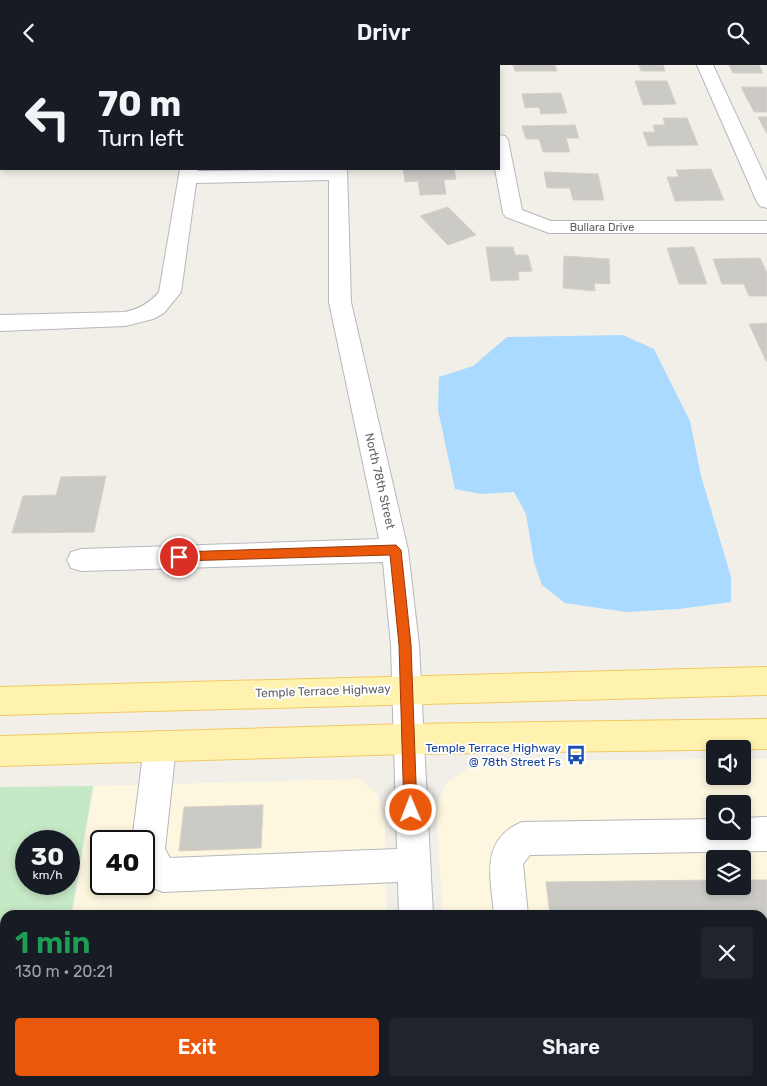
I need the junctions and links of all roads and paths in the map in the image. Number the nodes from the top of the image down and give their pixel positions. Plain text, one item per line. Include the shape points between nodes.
1 (705, 65) edge
2 (500, 145) edge
3 (338, 171) edge
4 (188, 173) edge
5 (767, 202) edge
6 (767, 227) edge
7 (0, 323) edge
8 (396, 550) junction
9 (81, 560) dead end
10 (767, 681) edge
11 (406, 689) junction
12 (0, 701) edge
13 (767, 735) edge
14 (409, 739) junction
15 (160, 746) junction
16 (0, 751) edge
17 (767, 833) edge
18 (414, 865) junction
19 (416, 910) edge
20 (511, 910) edge

1 - 5 street
2 - 6 street, Bullara Drive via 513,213 549,227
3 - 4 street
3 - 8 street, North 78th Street via 340,302
4 - 7 street via 170,292 155,310 125,319
8 - 9 street
8 - 11 street, North 78th Street
10 - 11 main road, Temple Terrace Highway
11 - 12 main road, Temple Terrace Highway
11 - 14 street, North 78th Street
13 - 14 main road
14 - 15 main road
14 - 18 street, North 78th Street
15 - 16 main road
15 - 18 street via 148,849 151,863 162,875
17 - 20 street via 522,839 506,859
18 - 19 street, North 78th Street

